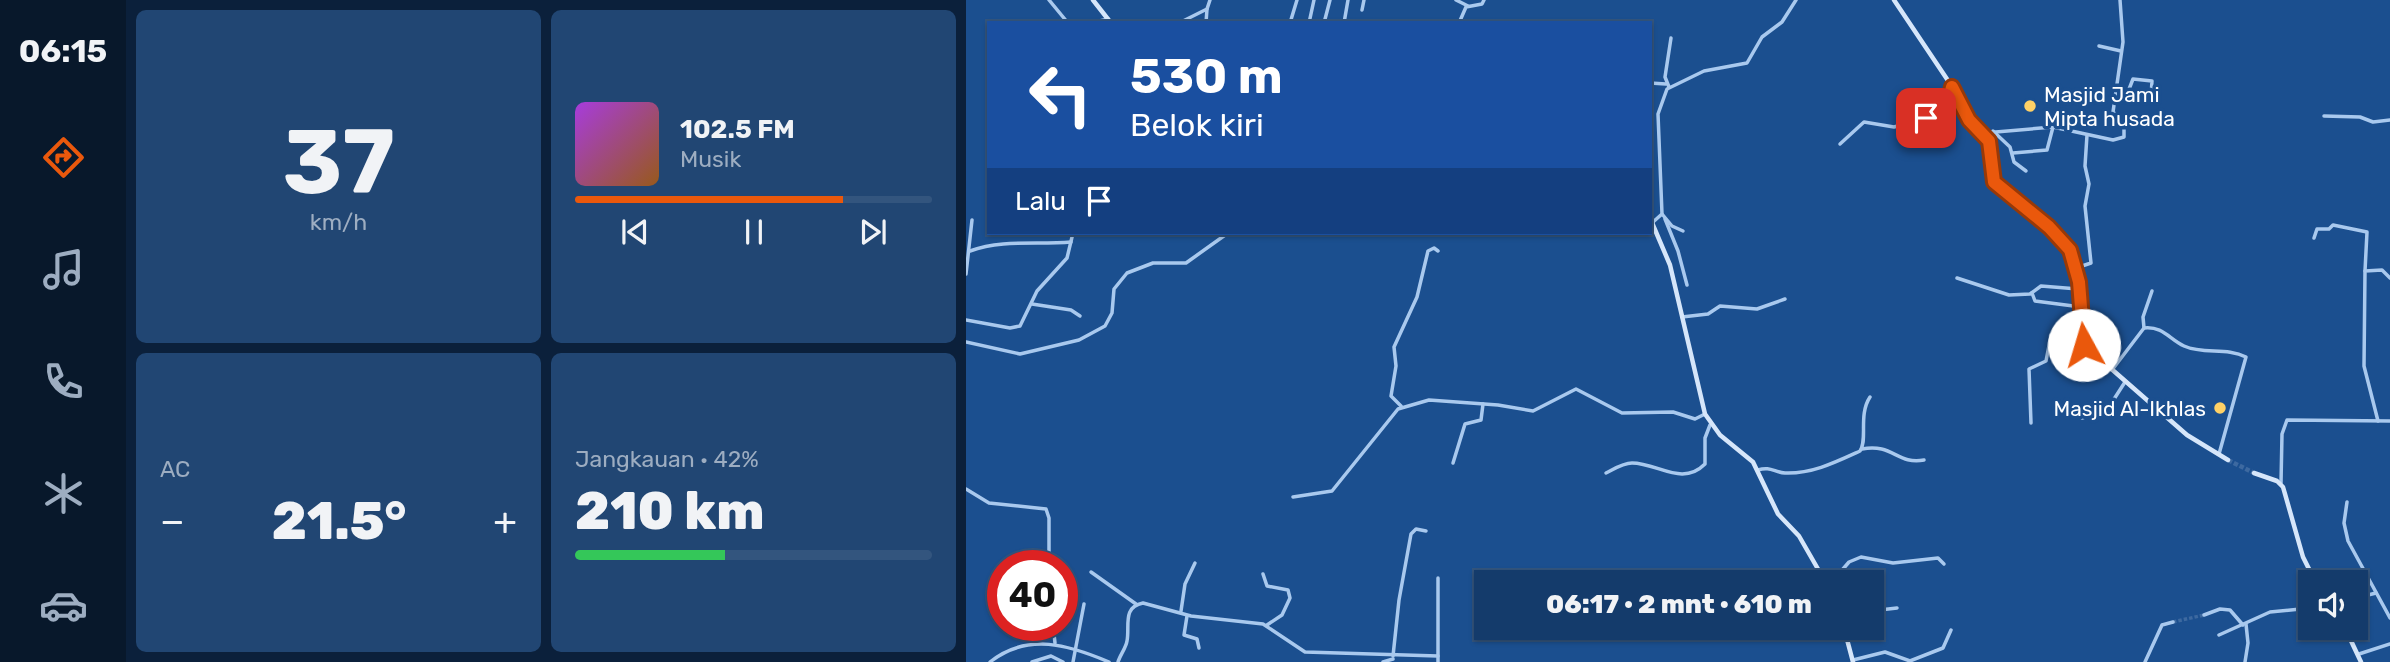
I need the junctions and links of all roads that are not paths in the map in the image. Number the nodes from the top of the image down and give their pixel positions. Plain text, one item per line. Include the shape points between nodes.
1 (1049, 0) edge
2 (1093, 0) edge
3 (1210, 0) edge
4 (1297, 0) edge
5 (1314, 0) edge
6 (1330, 0) edge
7 (1348, 0) edge
8 (1364, 0) edge
9 (1456, 0) edge
10 (1484, 0) edge
11 (1796, 0) edge
12 (1894, 0) edge
13 (2120, 0) edge
14 (1468, 6) junction
15 (1207, 9) junction
16 (1363, 10) dead end
17 (1067, 21) edge
18 (1109, 21) edge
19 (1183, 21) edge
20 (1206, 21) edge
21 (1291, 21) edge
22 (1309, 21) edge
23 (1325, 21) edge
24 (1344, 21) edge
25 (1461, 21) edge
26 (1671, 38) dead end
27 (2099, 46) dead end
28 (2121, 51) junction
29 (1652, 83) edge
30 (1668, 85) junction
31 (1952, 87) junction
32 (2151, 96) dead end
33 (2114, 98) junction
34 (2325, 116) dead end
35 (2390, 120) edge
36 (2053, 127) junction
37 (1993, 131) junction
38 (1984, 133) junction
39 (2088, 135) junction
40 (1840, 144) dead end
41 (2013, 153) junction
42 (2026, 172) dead end
43 (1662, 214) junction
44 (972, 219) dead end
45 (1652, 219) edge
46 (1665, 219) junction
47 (1652, 222) edge
48 (1683, 231) dead end
49 (1073, 235) edge
50 (1225, 235) edge
51 (2314, 238) dead end
52 (1071, 242) junction
53 (970, 251) junction
54 (1438, 251) dead end
55 (2076, 268) junction
56 (2365, 271) junction
57 (966, 274) edge
58 (1957, 278) dead end
59 (2390, 278) edge
60 (1687, 285) dead end
61 (2079, 289) junction
62 (2152, 291) dead end
63 (2032, 293) junction
64 (1785, 299) dead end
65 (1032, 304) junction
66 (2081, 307) junction
67 (1080, 316) dead end
68 (1682, 317) junction
69 (966, 320) edge
70 (2144, 328) junction
71 (2081, 337) junction
72 (966, 342) edge
73 (2112, 370) junction
74 (2125, 382) junction
75 (1870, 397) dead end
76 (1393, 401) junction
77 (1483, 403) junction
78 (1409, 407) junction
79 (1393, 413) junction
80 (1705, 414) junction
81 (2082, 418) dead end
82 (2378, 421) junction
83 (2390, 421) edge
84 (2031, 423) dead end
85 (1710, 425) junction
86 (1862, 449) junction
87 (2219, 456) junction
88 (1924, 460) dead end
89 (2228, 460) tunnel mouth
90 (1453, 463) dead end
91 (1758, 470) junction
92 (2254, 472) tunnel mouth
93 (1606, 473) dead end
94 (2281, 484) junction
95 (966, 489) edge
96 (1293, 497) dead end
97 (2347, 502) dead end
98 (1426, 531) dead end
99 (1049, 550) edge
100 (1195, 564) dead end
101 (1944, 564) dead end
102 (1819, 570) edge
103 (1842, 570) edge
104 (2308, 570) edge
105 (1091, 572) dead end
106 (1264, 574) dead end
107 (1438, 579) dead end
108 (2376, 593) junction
109 (2368, 595) edge
110 (1084, 604) dead end
111 (1136, 604) junction
112 (1897, 608) dead end
113 (2298, 609) edge
114 (1884, 610) edge
115 (1181, 612) junction
116 (1187, 615) junction
117 (2204, 615) tunnel mouth
118 (2390, 618) edge
119 (2173, 622) tunnel mouth
120 (2245, 624) junction
121 (1267, 625) junction
122 (1951, 630) dead end
123 (2219, 635) dead end
124 (1847, 640) edge
125 (2351, 640) edge
126 (1055, 643) joint
127 (2390, 645) edge
128 (1199, 648) dead end
129 (1074, 650) junction
130 (2359, 654) junction
131 (1438, 656) junction
132 (1393, 658) junction
133 (1853, 661) edge
134 (989, 662) edge
135 (1032, 662) edge
136 (1063, 662) edge
137 (1073, 662) edge
138 (1110, 662) edge
139 (1118, 662) edge
140 (1383, 662) edge
141 (1438, 662) edge
142 (2145, 662) edge
143 (2245, 662) edge
144 (2361, 662) edge

1 - 17 street
2 - 18 street
3 - 15 street
4 - 21 street
5 - 22 street
6 - 23 street
7 - 24 street
8 - 16 street
9 - 14 street
10 - 14 street
11 - 30 street via 1782,22 1762,37 1746,63 1707,69
12 - 31 street
13 - 28 street
14 - 25 street
15 - 19 street
15 - 20 street
26 - 30 street
27 - 28 street
28 - 33 street
29 - 30 street
30 - 43 street via 1658,114
31 - 38 street via 1969,120
31 - 40 street via 1946,110 1939,114 1894,127 1864,122
32 - 33 street via 2152,81 2133,79 2126,97
33 - 39 street via 2114,114 2124,121 2124,137 2116,141
34 - 35 street
36 - 37 street
36 - 39 street
36 - 41 street via 2048,150
37 - 38 street
37 - 41 street
38 - 55 street via 1991,145 1994,182 2065,242
39 - 55 street via 2085,206 2091,263
41 - 42 street via 2014,162
43 - 45 street
43 - 46 street
44 - 53 street
46 - 48 street
46 - 60 street
47 - 68 street via 1667,256
49 - 52 street
50 - 72 street via 1186,263 1153,263 1127,273 1114,289 1112,313 1105,326 1079,340 1020,354
51 - 56 street via 2316,229 2333,225 2367,232
52 - 53 street via 1006,243
52 - 65 street via 1067,258 1042,285
53 - 57 street
54 - 76 street via 1428,251 1417,297 1394,346
55 - 61 street
56 - 59 street via 2382,270
56 - 82 street via 2364,366
58 - 63 street via 2003,295
61 - 63 street via 2041,286
61 - 66 street
62 - 70 street
63 - 66 street via 2035,301
64 - 68 street via 1757,309 1722,306 1708,314
65 - 67 street via 1071,310
65 - 69 street via 1016,328
66 - 71 street
68 - 80 street
70 - 73 street
70 - 87 street via 2162,330 2185,347 2246,357
71 - 73 street via 2089,351
71 - 84 street via 2051,335 2046,361 2029,369
73 - 74 street
74 - 81 street via 2108,410
74 - 87 street
75 - 86 street via 1863,412
76 - 78 street
76 - 79 street
77 - 78 street via 1429,400
77 - 80 street via 1535,411 1576,389 1626,414 1673,412 1695,419
77 - 90 street via 1481,420 1465,424
78 - 79 street
79 - 96 street via 1336,488 1323,495
80 - 85 street
82 - 83 street
82 - 94 street via 2287,420 2282,434
85 - 91 street via 1750,457
85 - 93 street via 1705,438 1706,464 1695,471 1683,474 1632,463
86 - 88 street via 1882,447 1907,461
86 - 91 street via 1809,471
87 - 89 street
91 - 102 street via 1778,514 1799,536
92 - 94 street
94 - 104 street
95 - 99 street via 989,503 1045,509
97 - 108 street via 2347,535
98 - 132 street via 1416,529 1411,534
100 - 115 street via 1185,584
101 - 103 street via 1934,557 1893,564 1861,557
105 - 111 street
106 - 121 street via 1268,586 1287,590 1290,598 1285,612
107 - 131 street
108 - 109 street
108 - 118 street
110 - 129 street
111 - 115 street
111 - 139 street via 1129,613 1127,644
112 - 114 street
113 - 120 street via 2274,611
115 - 116 street
116 - 121 street
116 - 128 street via 1184,635 1198,639
117 - 120 street via 2231,610
119 - 142 street via 2162,625
120 - 123 street
120 - 143 street
121 - 132 street via 1305,652
122 - 133 street via 1943,648 1910,662 1885,652
124 - 133 street
125 - 130 street
126 - 129 street
126 - 134 street via 1018,648
127 - 130 street
129 - 137 street
129 - 138 street
130 - 144 street
131 - 132 street
131 - 141 street
132 - 140 street
135 - 136 street via 1051,656

